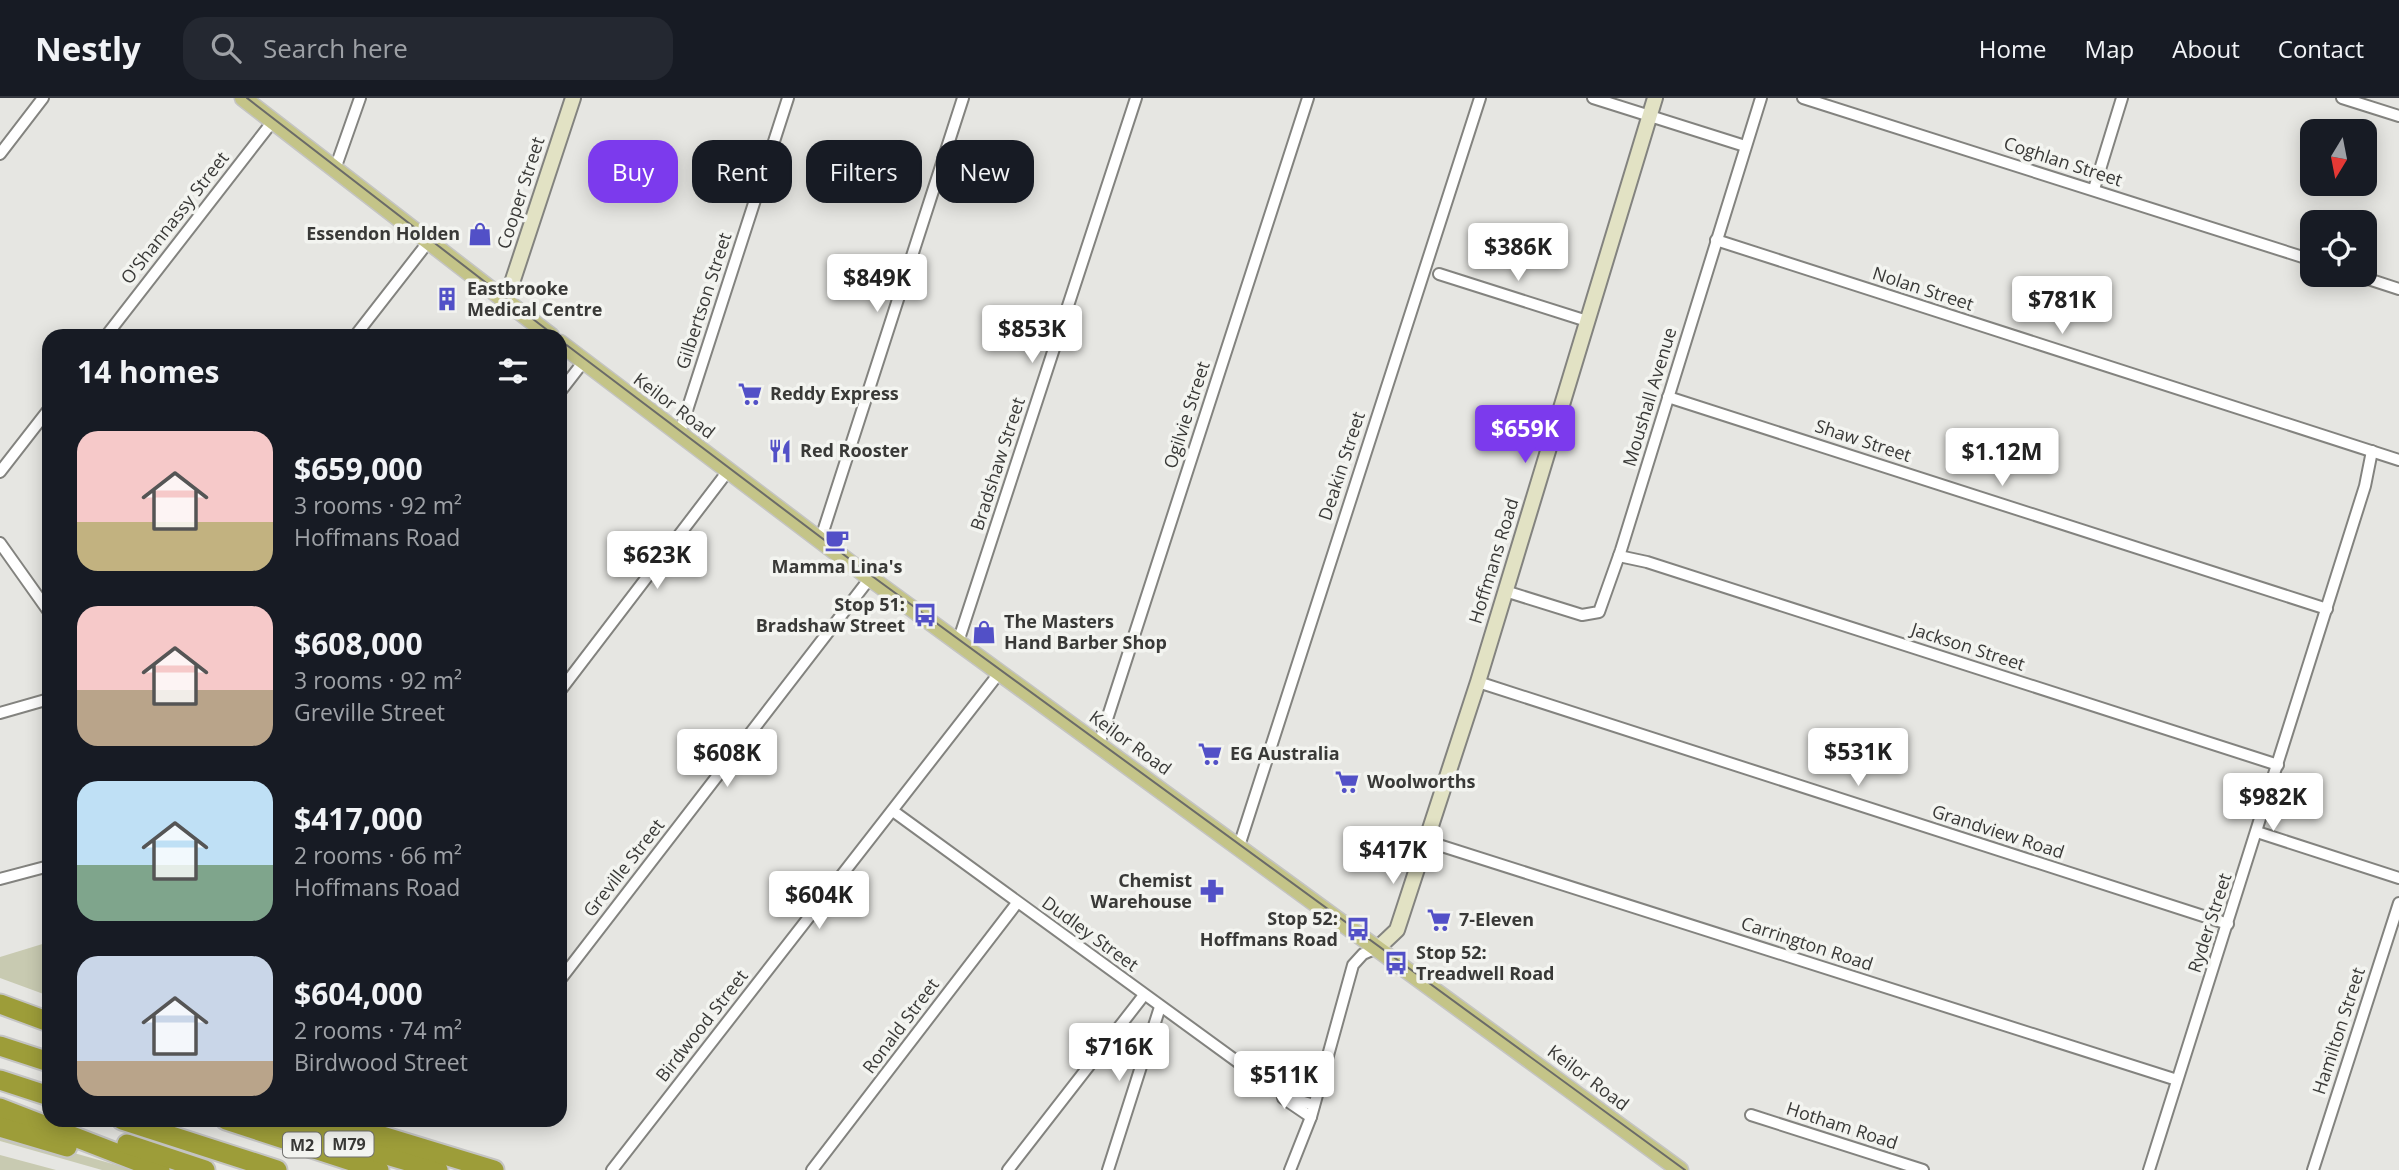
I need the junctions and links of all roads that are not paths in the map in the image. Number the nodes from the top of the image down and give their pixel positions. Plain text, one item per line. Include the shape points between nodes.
1 (43, 98) edge
2 (243, 98) edge
3 (360, 98) edge
4 (573, 98) edge
5 (788, 98) edge
6 (964, 98) edge
7 (1136, 98) edge
8 (1308, 98) edge
9 (1479, 98) edge
10 (1593, 98) edge
11 (1655, 98) edge
12 (1760, 98) edge
13 (1804, 98) edge
14 (2122, 98) edge
15 (2342, 98) edge
16 (1650, 116) junction
17 (2399, 116) edge
18 (273, 121) junction
19 (1745, 146) junction
20 (0, 154) edge
21 (335, 169) junction
22 (2094, 189) junction
23 (1716, 240) junction
24 (429, 241) junction
25 (2300, 256) edge
26 (1439, 274) dead end
27 (2377, 282) edge
28 (2399, 289) edge
29 (506, 301) junction
30 (1587, 321) junction
31 (111, 329) edge
32 (360, 329) edge
33 (542, 329) edge
34 (567, 348) edge
35 (584, 361) junction
36 (567, 383) edge
37 (1668, 397) junction
38 (42, 418) edge
39 (679, 435) junction
40 (2376, 452) junction
41 (2399, 460) edge
42 (728, 471) junction
43 (0, 472) edge
44 (820, 541) junction
45 (2, 548) edge
46 (1620, 553) junction
47 (870, 578) junction
48 (1505, 591) junction
49 (42, 602) edge
50 (2327, 609) junction
51 (958, 642) junction
52 (1000, 672) junction
53 (567, 682) edge
54 (1478, 682) junction
55 (42, 701) edge
56 (0, 713) edge
57 (1099, 744) junction
58 (2278, 765) junction
59 (893, 811) junction
60 (2257, 832) junction
61 (1426, 841) junction
62 (1239, 846) junction
63 (42, 868) edge
64 (2399, 878) edge
65 (0, 879) edge
66 (1017, 903) junction
67 (2399, 903) edge
68 (2228, 924) junction
69 (1379, 947) junction
70 (567, 971) edge
71 (1144, 995) junction
72 (0, 1004) edge
73 (1160, 1007) junction
74 (0, 1017) edge
75 (42, 1019) edge
76 (42, 1031) edge
77 (0, 1044) edge
78 (42, 1054) edge
79 (42, 1059) edge
80 (0, 1080) edge
81 (2177, 1080) junction
82 (1268, 1084) junction
83 (42, 1094) edge
84 (0, 1102) edge
85 (1314, 1105) junction
86 (0, 1108) edge
87 (1751, 1115) dead end
88 (42, 1116) edge
89 (1311, 1117) junction
90 (42, 1124) edge
91 (0, 1127) edge
92 (49, 1127) edge
93 (77, 1127) edge
94 (143, 1127) edge
95 (247, 1127) edge
96 (291, 1127) edge
97 (353, 1127) edge
98 (229, 1155) junction
99 (141, 1170) edge
100 (160, 1170) edge
101 (205, 1170) edge
102 (265, 1170) edge
103 (277, 1170) edge
104 (379, 1170) edge
105 (438, 1170) edge
106 (494, 1170) edge
107 (612, 1170) edge
108 (813, 1170) edge
109 (1008, 1170) edge
110 (1108, 1170) edge
111 (1290, 1170) edge
112 (1680, 1170) edge
113 (1923, 1170) edge
114 (2149, 1170) edge
115 (2313, 1170) edge

1 - 20 street
2 - 18 main road
3 - 21 street
4 - 29 main road, Cooper Street
5 - 39 street, Gilbertson Street
6 - 44 street
7 - 51 street, Bradshaw Street
8 - 57 street, Ogilvie Street
9 - 62 street, Deakin Street
10 - 16 street
11 - 16 main road, Hoffmans Road
12 - 19 street, Moushall Avenue
13 - 22 street, Coghlan Street
14 - 22 street
15 - 17 street
16 - 19 street
16 - 30 main road, Hoffmans Road
18 - 21 main road
18 - 31 street, O'Shannassy Street
19 - 23 street, Moushall Avenue
21 - 24 main road
22 - 25 street, Coghlan Street
23 - 37 street, Moushall Avenue
23 - 40 street, Nolan Street
24 - 29 main road
24 - 32 street
26 - 30 street
27 - 28 street
29 - 33 main road
30 - 48 main road, Hoffmans Road
34 - 35 main road, Keilor Road
35 - 36 street
35 - 39 main road, Keilor Road
37 - 46 street, Moushall Avenue
37 - 50 street, Shaw Street
38 - 43 street
39 - 42 main road, Keilor Road
40 - 41 street, Nolan Street
40 - 50 street, Ryder Street
42 - 44 main road, Keilor Road
42 - 53 street
44 - 47 main road, Keilor Road
45 - 49 street
46 - 48 street, Moushall Avenue via 1604,601 1591,615
46 - 58 street, Jackson Street
47 - 51 main road, Keilor Road
47 - 70 street, Greville Street
48 - 54 main road, Hoffmans Road
50 - 58 street, Ryder Street
51 - 52 main road, Keilor Road
52 - 57 main road, Keilor Road
52 - 59 street, Birdwood Street
54 - 61 main road, Hoffmans Road
54 - 68 street, Grandview Road
55 - 56 street
57 - 62 main road, Keilor Road
58 - 60 street, Ryder Street
59 - 66 street, Dudley Street
59 - 107 street, Birdwood Street
60 - 64 street
60 - 68 street, Ryder Street
61 - 69 main road, Hoffmans Road via 1397,930
61 - 81 street, Carrington Road
62 - 69 main road, Keilor Road
63 - 65 street
66 - 71 street, Dudley Street
66 - 108 street, Ronald Street
67 - 115 street, Hamilton Street
68 - 81 street, Ryder Street
69 - 85 street via 1353,965
69 - 112 main road, Keilor Road
71 - 73 street, Dudley Street
71 - 109 street
72 - 75 highway
73 - 82 street, Dudley Street
73 - 110 street
74 - 76 highway
77 - 78 highway
77 - 79 highway
80 - 83 highway
81 - 114 street, Ryder Street
82 - 85 street, Dudley Street
82 - 89 street, Dudley Street
84 - 88 highway
85 - 89 street
86 - 90 highway
87 - 113 street, Hotham Road
89 - 111 street
91 - 99 highway
92 - 100 highway
93 - 101 highway
94 - 98 highway, M2
95 - 104 highway, M2
96 - 105 highway, M79
97 - 106 highway
98 - 102 highway
98 - 103 highway, M2

